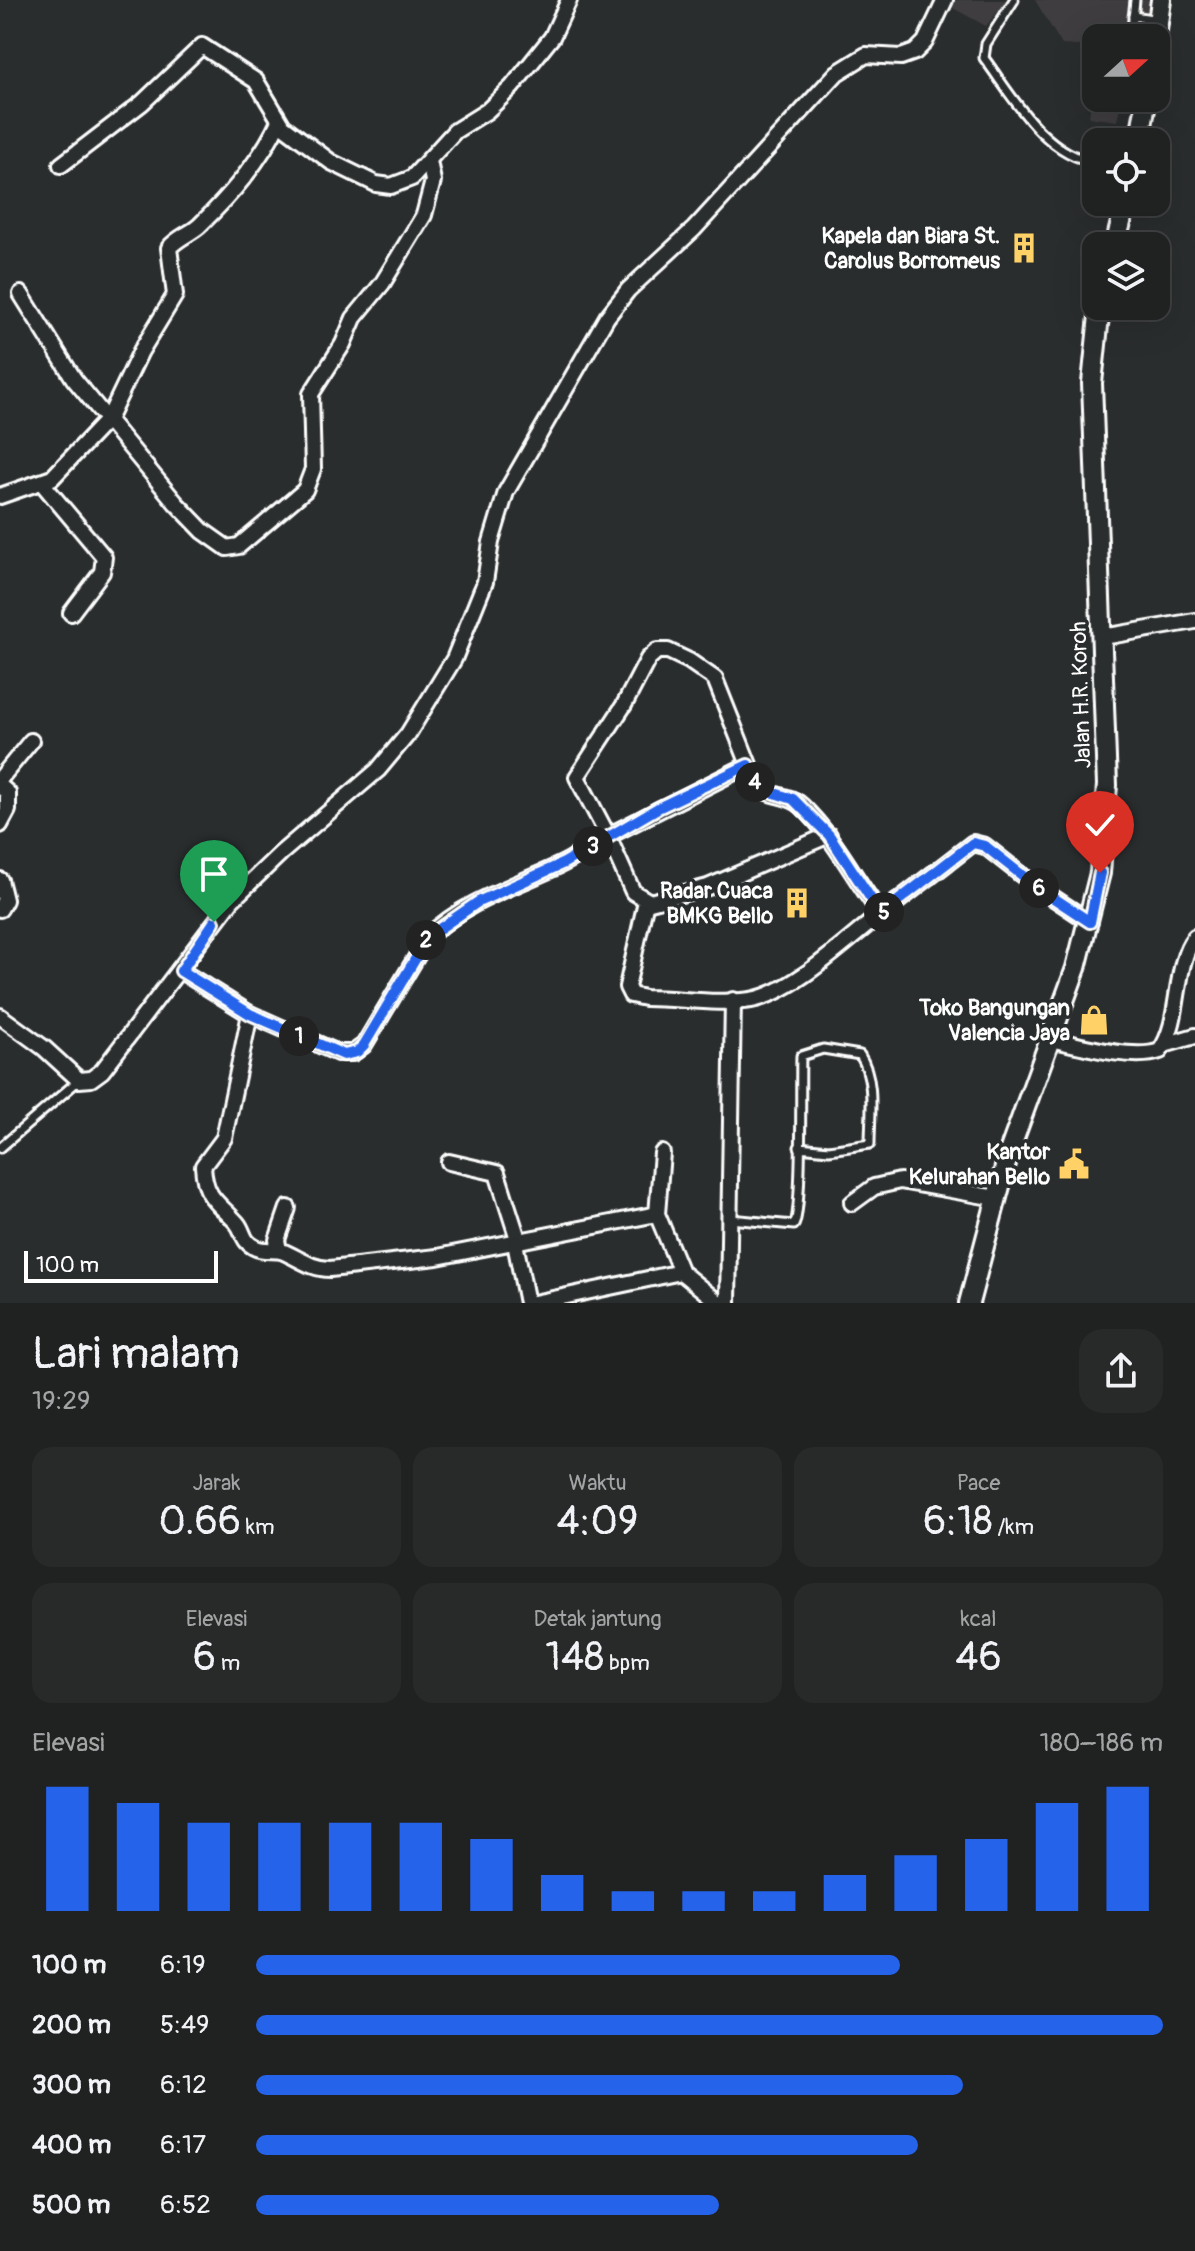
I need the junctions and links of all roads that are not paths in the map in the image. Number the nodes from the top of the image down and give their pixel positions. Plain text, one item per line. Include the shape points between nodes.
1 (569, 0) edge
2 (945, 0) edge
3 (1014, 0) edge
4 (1135, 0) edge
5 (1161, 0) edge
6 (1133, 16) junction
7 (1132, 24) edge
8 (1148, 24) edge
9 (1158, 24) edge
10 (279, 121) junction
11 (1082, 159) edge
12 (429, 161) junction
13 (61, 165) dead end
14 (21, 294) dead end
15 (1098, 320) edge
16 (109, 418) junction
17 (42, 483) junction
18 (0, 496) edge
19 (71, 613) dead end
20 (1195, 621) edge
21 (1103, 637) junction
22 (31, 741) dead end
23 (748, 765) junction
24 (0, 779) edge
25 (0, 786) edge
26 (0, 825) edge
27 (829, 835) junction
28 (608, 836) junction
29 (0, 880) edge
30 (646, 901) junction
31 (0, 909) edge
32 (881, 914) junction
33 (1090, 922) junction
34 (1195, 937) edge
35 (181, 971) junction
36 (733, 1000) junction
37 (250, 1014) junction
38 (0, 1016) edge
39 (1195, 1036) edge
40 (1050, 1039) junction
41 (1164, 1045) junction
42 (79, 1080) junction
43 (799, 1147) junction
44 (0, 1148) edge
45 (662, 1153) dead end
46 (449, 1162) dead end
47 (996, 1198) junction
48 (852, 1203) dead end
49 (288, 1208) dead end
50 (657, 1214) junction
51 (730, 1219) junction
52 (517, 1243) junction
53 (279, 1250) junction
54 (681, 1272) junction
55 (527, 1303) edge
56 (534, 1303) edge
57 (719, 1303) edge
58 (728, 1303) edge
59 (969, 1303) edge

1 - 12 street via 552,37 512,87 455,131
2 - 35 street via 915,52 901,57 870,54 837,73 694,229 612,309 512,480 499,513 485,582 454,659 408,734 357,790 255,876 214,922
3 - 11 lane via 986,44 984,58 1033,124 1069,157
4 - 6 lane
5 - 9 main road
6 - 7 lane
6 - 8 lane
10 - 12 street via 331,162 376,184 399,185
10 - 13 street via 256,81 202,46 142,103
10 - 16 street via 245,176 201,224 169,248 175,295
12 - 16 street via 433,181 424,215 382,284 354,318 311,394 313,469 305,490 279,515 239,546 227,548 176,503
14 - 16 street via 74,379
15 - 21 main road, Jalan H.R. Koroh via 1092,406
16 - 17 street via 81,451
17 - 18 street
17 - 19 street via 104,557 102,572
20 - 21 street
21 - 33 main road, Jalan H.R. Koroh via 1107,785
22 - 24 street
23 - 27 street via 759,788 801,806
23 - 28 street
23 - 28 street via 715,679 689,661 657,651 577,775
25 - 26 street via 8,793 8,810
27 - 30 street via 708,887
27 - 32 street
28 - 30 street via 633,892
28 - 37 street via 439,926 357,1052 338,1053
29 - 31 street via 5,900
30 - 36 street via 627,987 631,995
32 - 33 street via 973,843 985,846
32 - 36 street via 776,992
33 - 40 main road, Jalan H.R. Koroh
34 - 41 street
35 - 37 street
35 - 42 street via 102,1071
36 - 51 street
37 - 53 street via 224,1138 205,1161 204,1177 209,1193 238,1224 243,1239 263,1251
38 - 42 street
39 - 41 street
40 - 41 street via 1143,1054
40 - 47 main road, Jalan H.R. Koroh
42 - 44 lane
43 - 43 lane via 801,1056 823,1049 860,1055 870,1082 870,1144 829,1150
43 - 51 lane via 794,1225
45 - 50 street
46 - 52 street via 497,1173
47 - 48 street via 900,1181 874,1187
47 - 59 main road, Jalan H.R. Koroh
49 - 53 street via 277,1240
50 - 52 street
50 - 54 street
51 - 58 street
52 - 53 street via 317,1269
52 - 55 street
54 - 56 street
54 - 57 street

